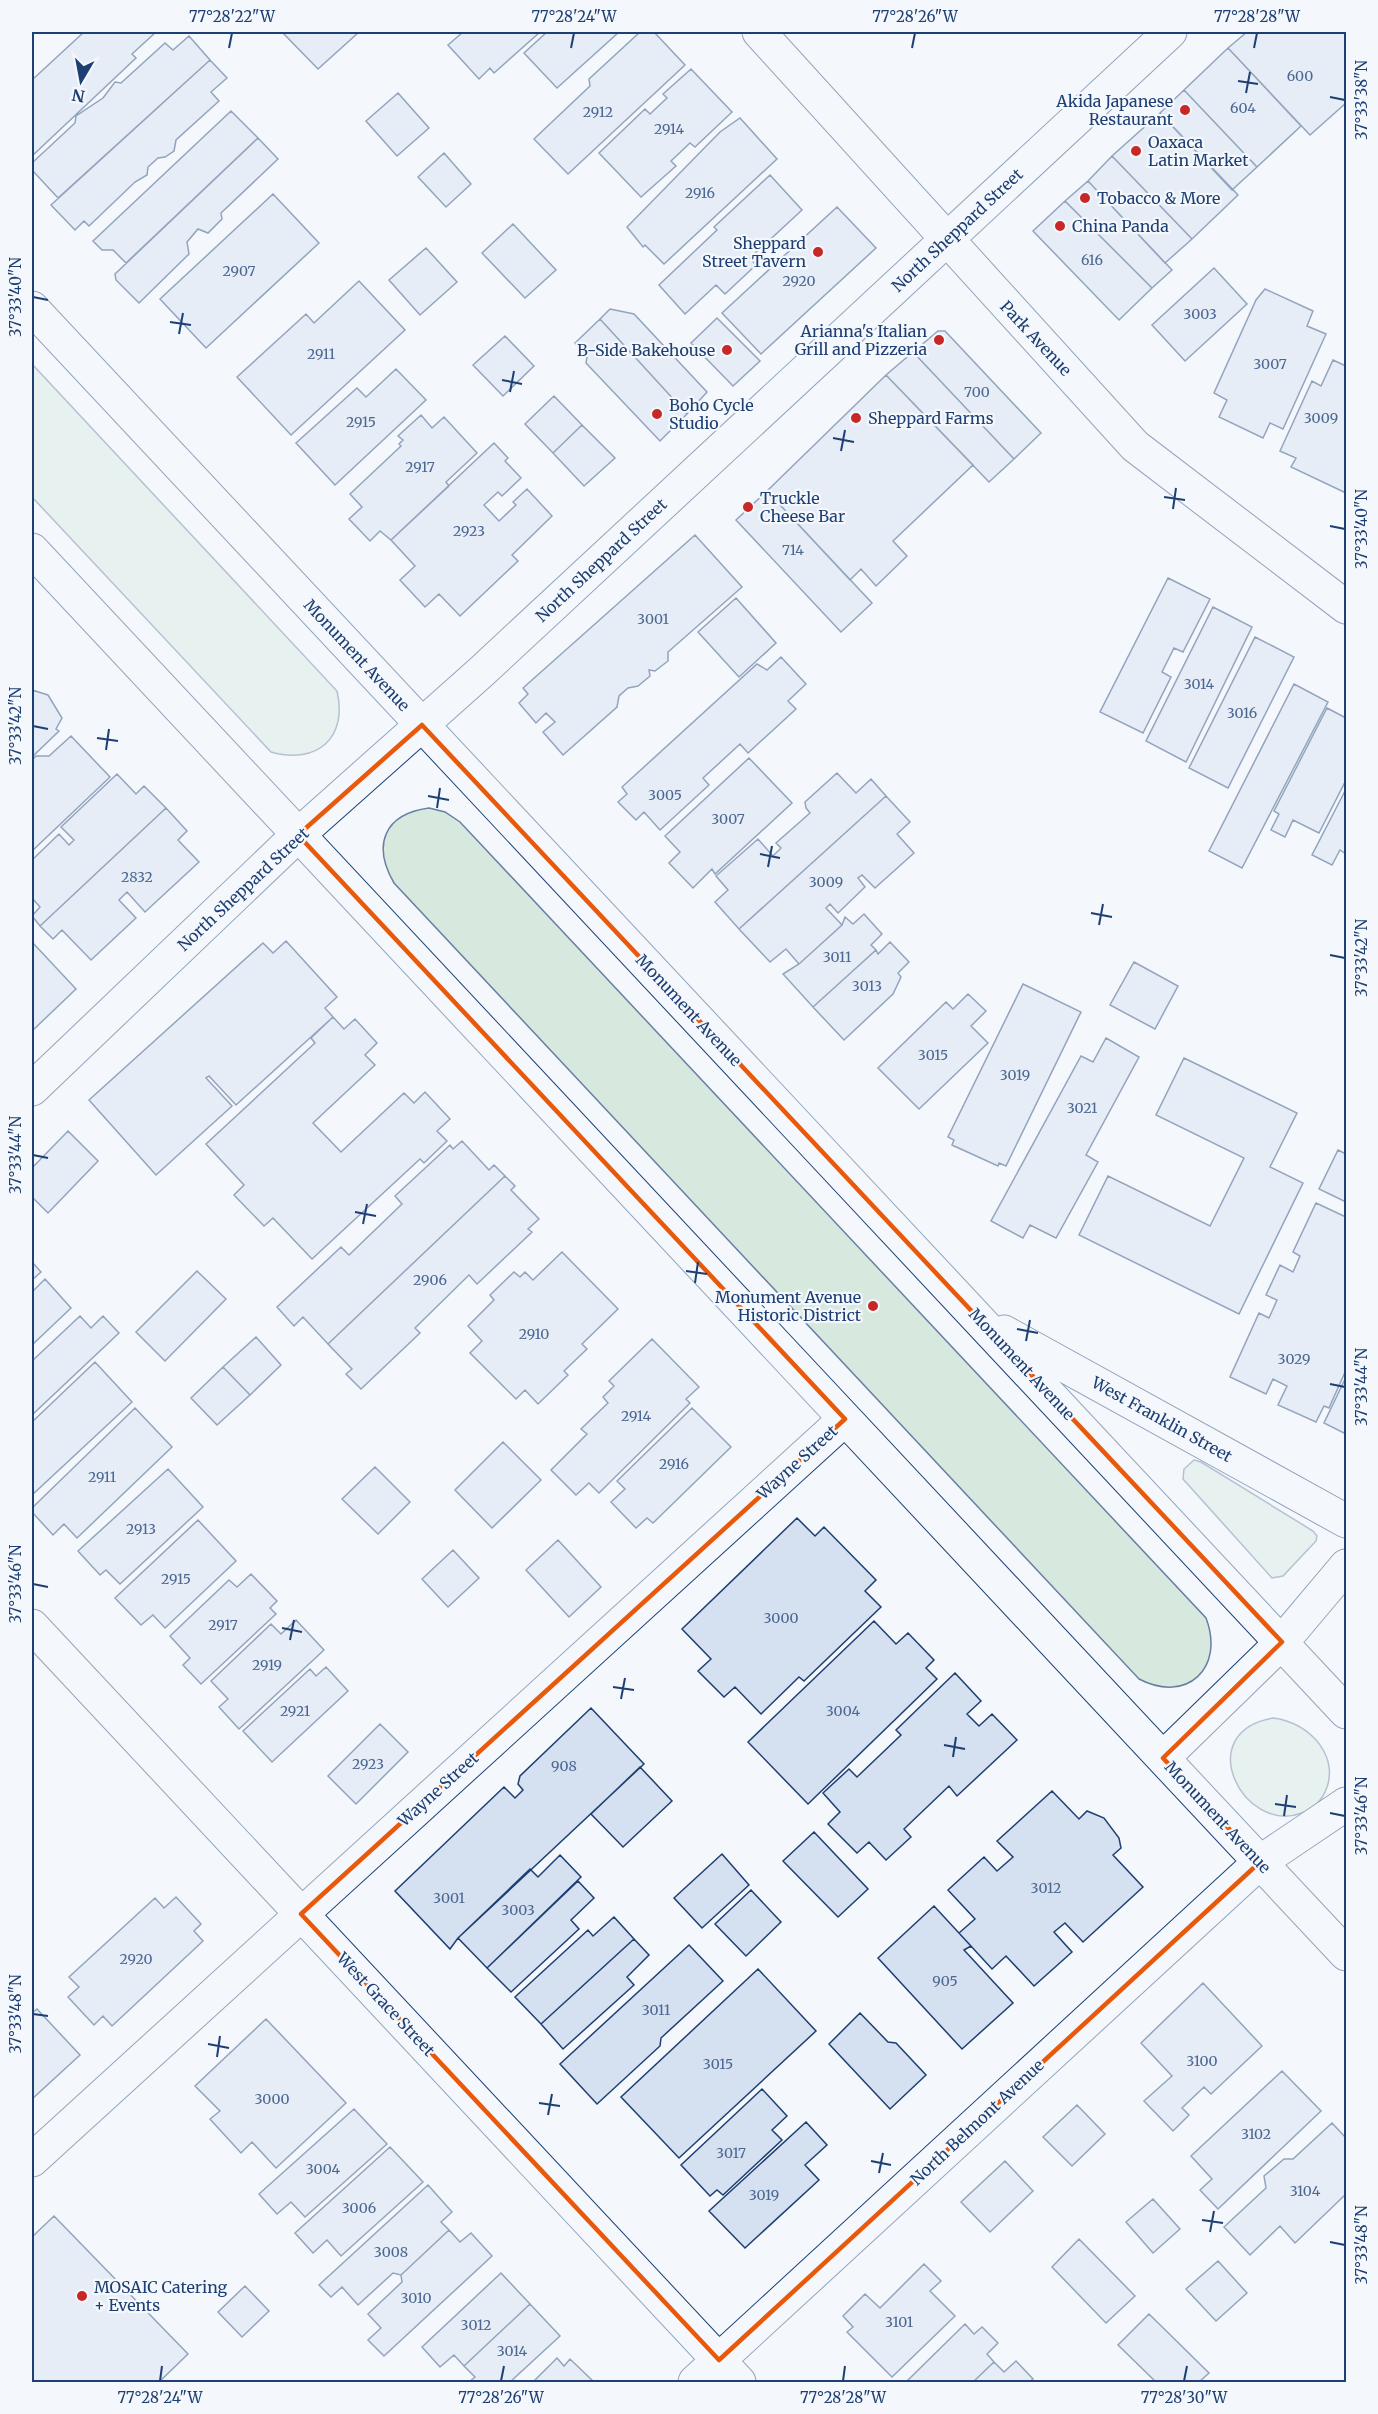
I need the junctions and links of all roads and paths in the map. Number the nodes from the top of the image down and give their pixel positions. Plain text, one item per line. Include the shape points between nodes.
1 (759, 32) edge
2 (1170, 32) edge
3 (946, 240) junction
4 (32, 308) edge
5 (32, 550) edge
6 (1347, 607) edge
7 (422, 725) junction
8 (298, 835) junction
9 (32, 1089) edge
10 (978, 1318) junction
11 (845, 1419) junction
12 (1347, 1521) edge
13 (1347, 1566) edge
14 (32, 1626) edge
15 (1282, 1642) junction
16 (1347, 1712) edge
17 (1162, 1758) junction
18 (1347, 1804) edge
19 (1260, 1862) junction
20 (301, 1914) junction
21 (1347, 1954) edge
22 (32, 2160) edge
23 (729, 2371) edge
24 (695, 2382) edge

1 - 3 street, Park Avenue
2 - 3 street, North Sheppard Street
3 - 6 street, Park Avenue via 1135,446
3 - 7 street, North Sheppard Street
4 - 7 street, Monument Avenue
5 - 8 street, Monument Avenue
7 - 8 street, North Sheppard Street
7 - 10 street, Monument Avenue
8 - 9 street, North Sheppard Street
8 - 11 street, Monument Avenue
10 - 12 street, West Franklin Street
10 - 15 street, Monument Avenue
11 - 17 street, Monument Avenue
11 - 20 street, Wayne Street
13 - 15 street
14 - 20 street, West Grace Street
15 - 16 street, Monument Avenue
15 - 17 street
17 - 19 street, Monument Avenue
18 - 19 street, North Belmont Avenue
19 - 21 street, Monument Avenue
19 - 23 street, North Belmont Avenue
20 - 22 street, Wayne Street
20 - 23 street, West Grace Street
23 - 24 street, North Belmont Avenue

